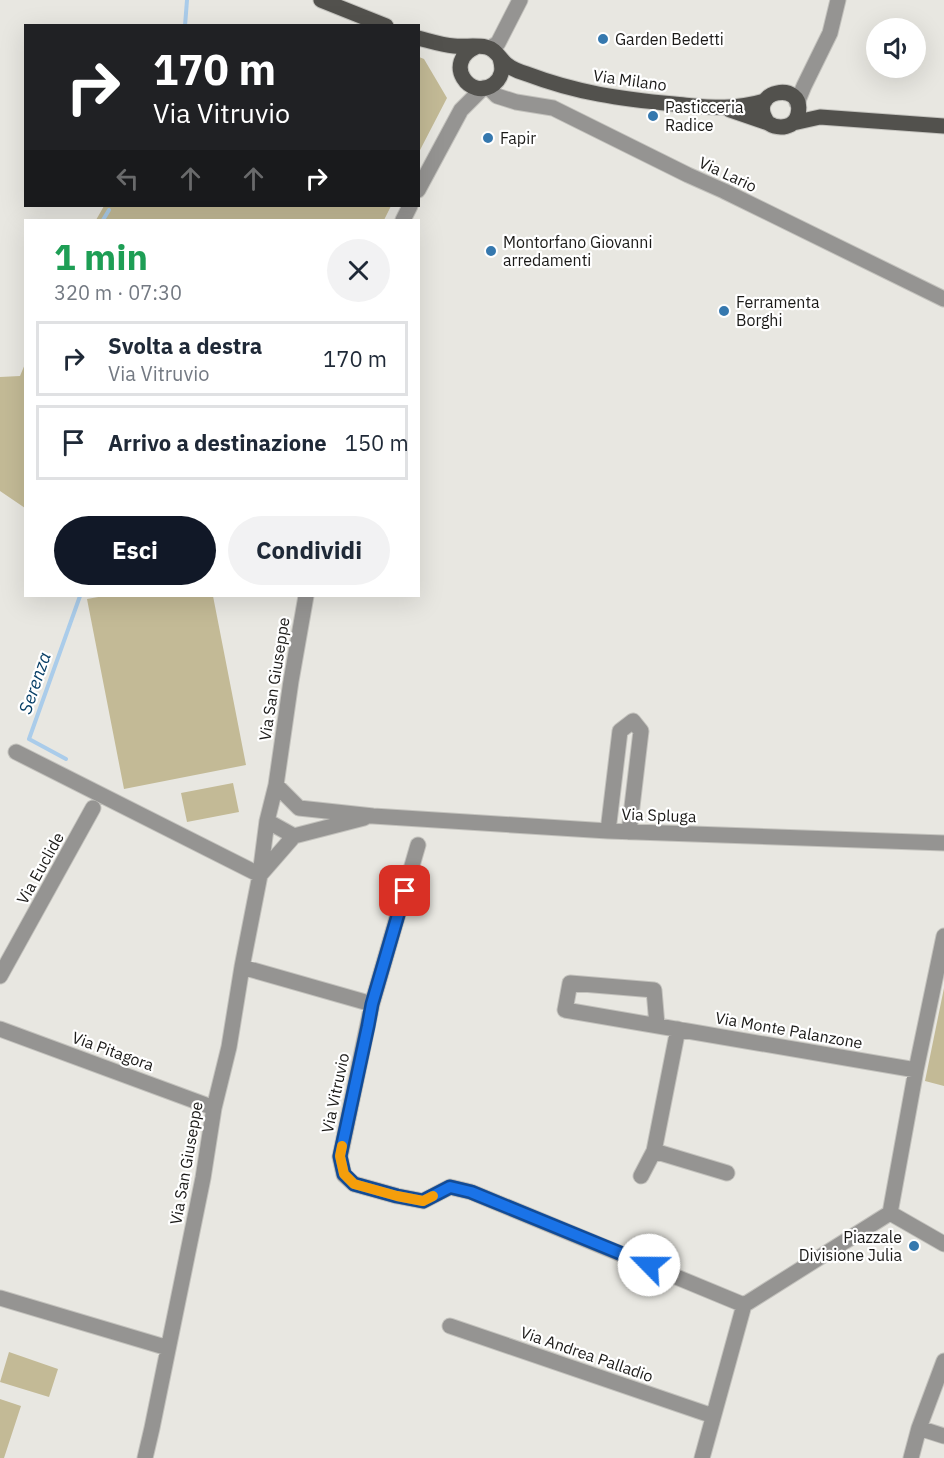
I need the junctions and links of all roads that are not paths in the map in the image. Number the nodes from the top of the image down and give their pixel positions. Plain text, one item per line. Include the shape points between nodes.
1 (321, 0) edge
2 (519, 0) edge
3 (838, 0) edge
4 (381, 24) edge
5 (420, 39) edge
6 (420, 39) edge
7 (492, 50) junction
8 (462, 71) junction
9 (532, 76) junction
10 (491, 86) junction
11 (794, 100) junction
12 (765, 101) junction
13 (725, 108) junction
14 (461, 110) junction
15 (820, 117) junction
16 (768, 123) junction
17 (793, 123) junction
18 (944, 126) edge
19 (420, 186) edge
20 (944, 299) edge
21 (306, 597) edge
22 (16, 752) dead end
23 (276, 785) junction
24 (93, 808) dead end
25 (373, 816) junction
26 (267, 821) junction
27 (608, 831) junction
28 (629, 832) junction
29 (294, 836) junction
30 (944, 843) edge
31 (418, 845) dead end
32 (260, 875) junction
33 (944, 936) edge
34 (242, 967) junction
35 (0, 976) edge
36 (372, 1004) junction
37 (657, 1025) junction
38 (0, 1029) edge
39 (678, 1029) junction
40 (916, 1070) junction
41 (214, 1108) junction
42 (654, 1151) junction
43 (727, 1173) dead end
44 (641, 1176) dead end
45 (890, 1213) junction
46 (944, 1244) edge
47 (0, 1298) edge
48 (744, 1305) junction
49 (450, 1326) dead end
50 (168, 1348) junction
51 (944, 1361) edge
52 (713, 1416) junction
53 (918, 1428) junction
54 (944, 1436) edge
55 (145, 1458) edge
56 (702, 1458) edge
57 (911, 1458) edge

1 - 4 main road
2 - 7 street
3 - 11 street via 830,33
5 - 7 main road, Via Milano
6 - 8 main road, Via Milano via 442,51
7 - 8 main road via 465,53
7 - 9 main road, Via Milano via 508,66
7 - 10 main road via 502,67
8 - 10 main road via 470,86
8 - 14 street
9 - 10 main road, Via Milano
9 - 13 main road, Via Milano via 618,99
10 - 14 street
10 - 20 street, Via Lario via 497,96 553,108
11 - 12 main road via 780,91
11 - 15 main road
11 - 17 main road via 799,111
12 - 13 main road, Via Milano
12 - 16 main road via 763,113
13 - 16 main road, Via Milano
14 - 19 street
15 - 17 main road
15 - 18 main road
16 - 17 main road via 783,127
21 - 23 street, Via San Giuseppe
22 - 32 street
23 - 25 street, Via Spluga via 299,808
23 - 26 street, Via San Giuseppe
24 - 35 street, Via Euclide
25 - 27 street, Via Spluga
25 - 29 street, Via Spluga
26 - 29 street
26 - 32 street, Via San Giuseppe
27 - 28 street, Via Spluga
27 - 28 street via 620,731 633,722 641,731
28 - 30 street, Via Spluga
29 - 32 street
31 - 36 street, Via Vitruvio
32 - 34 street, Via San Giuseppe
33 - 40 street
34 - 36 street
34 - 41 street, Via San Giuseppe
36 - 48 street, Via Vitruvio via 340,1156 344,1174 354,1184 423,1201 450,1187 471,1192
37 - 37 street, Via Monte Palanzone via 565,1010 570,983 654,990
37 - 39 street, Via Monte Palanzone
38 - 41 street, Via Pitagora
39 - 40 street, Via Monte Palanzone
39 - 42 street
40 - 45 street
41 - 50 street, Via San Giuseppe
42 - 43 street
42 - 44 street
45 - 46 street
45 - 48 street
47 - 50 street
48 - 52 street
49 - 52 street, Via Andrea Palladio
50 - 55 street, Via San Giuseppe
51 - 53 street
52 - 56 street
53 - 54 street
53 - 57 street

